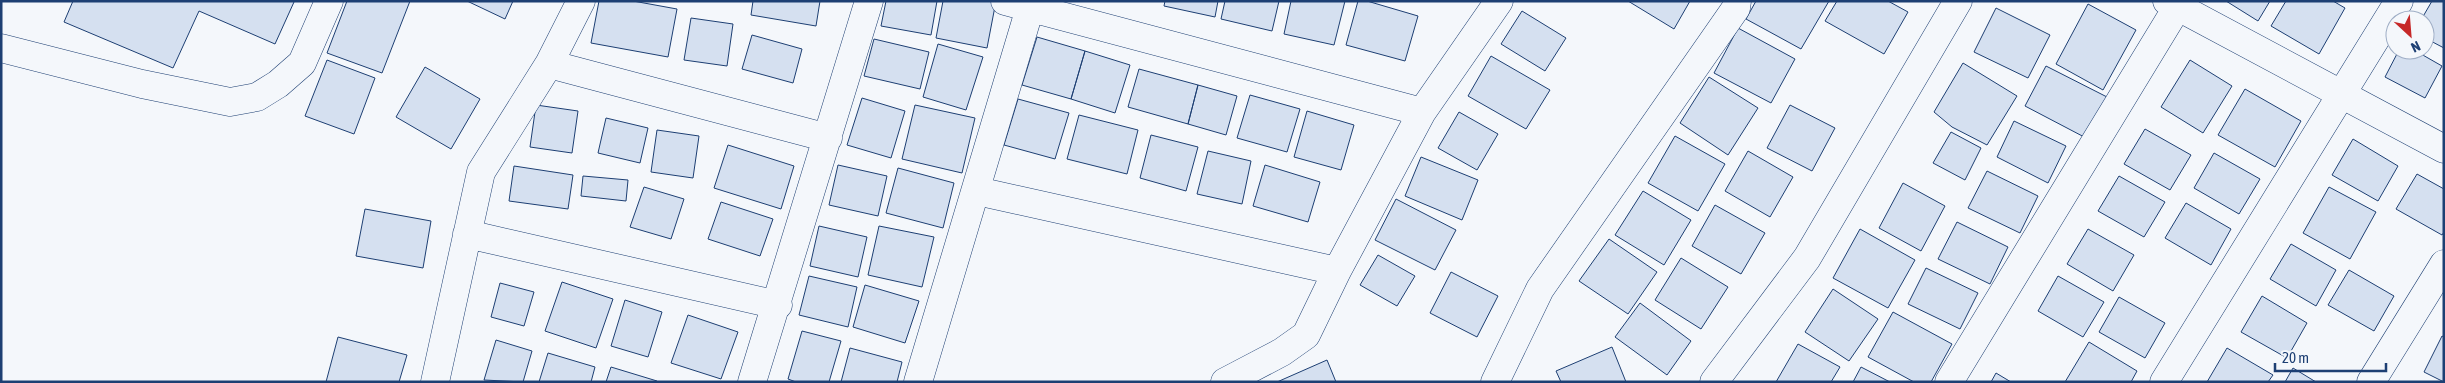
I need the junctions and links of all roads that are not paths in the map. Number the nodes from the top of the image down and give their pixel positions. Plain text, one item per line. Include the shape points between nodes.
1 (329, 1) edge
2 (581, 1) edge
3 (869, 1) edge
4 (1498, 1) edge
5 (1736, 1) edge
6 (1958, 1) edge
7 (2400, 1) edge
8 (2175, 3) edge
9 (1018, 5) edge
10 (1, 48) edge
11 (549, 64) junction
12 (2343, 94) junction
13 (1422, 112) junction
14 (828, 138) junction
15 (2444, 149) edge
16 (976, 191) junction
17 (467, 234) junction
18 (2444, 264) edge
19 (1337, 271) junction
20 (778, 305) junction
21 (435, 382) edge
22 (752, 382) edge
23 (918, 382) edge
24 (1225, 382) edge
25 (1495, 382) edge
26 (1714, 382) edge
27 (1949, 382) edge
28 (2164, 382) edge
29 (2372, 382) edge

1 - 10 street via 302,63 257,97 230,102 142,84
2 - 11 street
3 - 14 street
4 - 13 street
5 - 25 street via 1736,8 1540,289
6 - 26 street via 1807,258
7 - 12 street
8 - 12 street
8 - 27 street
9 - 13 street
9 - 16 street
11 - 14 street
11 - 17 street via 481,172
12 - 15 street
12 - 28 street
13 - 19 street
14 - 20 street
16 - 19 street
16 - 23 street
17 - 20 street
17 - 21 street
18 - 29 street
19 - 24 street via 1306,335 1282,352
20 - 22 street

